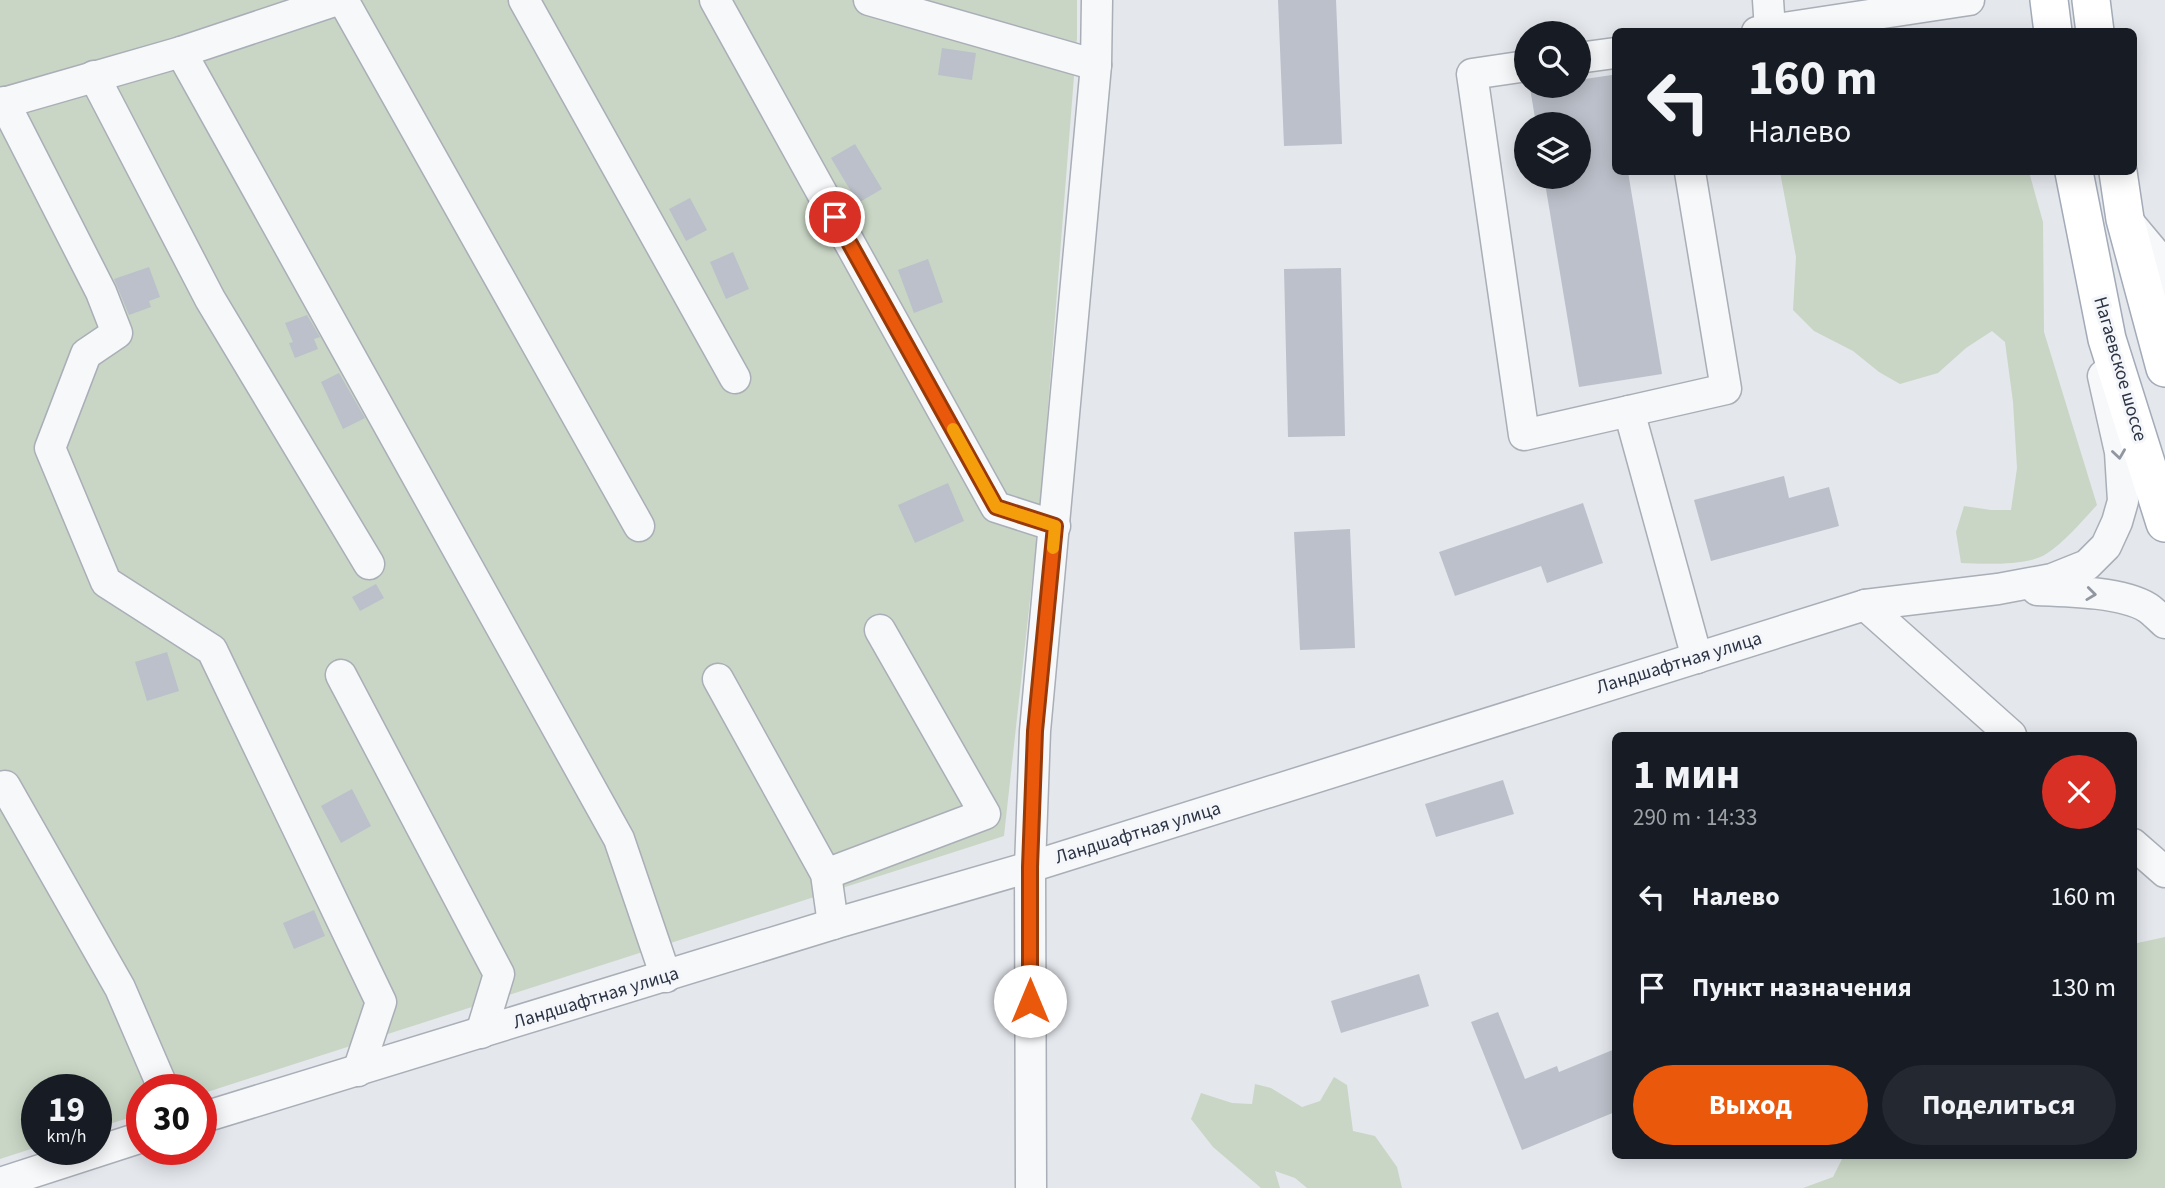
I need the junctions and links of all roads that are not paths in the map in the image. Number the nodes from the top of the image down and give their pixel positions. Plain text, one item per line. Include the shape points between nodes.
1 (337, 0) edge
2 (343, 0) edge
3 (524, 0) edge
4 (715, 0) edge
5 (869, 0) edge
6 (1097, 0) edge
7 (1768, 0) edge
8 (1969, 0) edge
9 (2049, 0) edge
10 (2091, 0) edge
11 (1764, 28) edge
12 (1784, 28) edge
13 (2052, 28) edge
14 (2094, 28) edge
15 (181, 52) junction
16 (1612, 53) edge
17 (1591, 56) edge
18 (1096, 65) junction
19 (1514, 68) edge
20 (94, 76) junction
21 (2, 103) edge
22 (1690, 175) edge
23 (2059, 175) edge
24 (2075, 175) edge
25 (2118, 175) edge
26 (2125, 219) junction
27 (2165, 285) edge
28 (2165, 368) edge
29 (735, 378) dead end
30 (1629, 411) junction
31 (2165, 523) edge
32 (639, 526) dead end
33 (1055, 526) junction
34 (369, 564) dead end
35 (1998, 589) junction
36 (1865, 605) junction
37 (2165, 624) edge
38 (880, 630) dead end
39 (1697, 657) junction
40 (341, 675) dead end
41 (718, 679) dead end
42 (2008, 732) edge
43 (5, 786) dead end
44 (2137, 848) edge
45 (1030, 867) junction
46 (2165, 872) edge
47 (826, 874) junction
48 (833, 925) junction
49 (666, 977) junction
50 (481, 1033) junction
51 (358, 1070) junction
52 (157, 1074) edge
53 (217, 1113) edge
54 (126, 1142) edge
55 (0, 1183) edge
56 (1031, 1188) edge

1 - 15 street
2 - 32 street
3 - 29 street
4 - 33 street via 996,507
5 - 18 street
6 - 18 street
7 - 11 street
8 - 12 street
9 - 13 main road
10 - 14 main road
15 - 20 street
15 - 49 street via 619,839
16 - 17 street
18 - 33 street
19 - 30 street via 1472,74 1524,435
20 - 21 street
20 - 34 street via 210,299
21 - 51 street via 101,292 117,333 86,354 50,448 106,582 212,650 381,1002
22 - 30 street via 1726,389
23 -> 35 street via 2120,452 2123,501 2106,546 2087,565 2052,579
24 - 31 main road, Нагаевское шоссе via 2107,339
25 - 26 main road
26 - 27 street via 2157,256
26 - 28 main road
30 - 39 street
33 - 45 street via 1035,731
35 - 36 street, Ландшафтная улица
35 -> 37 street via 2116,597 2148,608
36 - 39 street, Ландшафтная улица
36 - 42 street
38 - 47 street via 985,814
39 - 45 street, Ландшафтная улица
40 - 50 street via 499,974
41 - 47 street
43 - 52 street via 120,988
44 - 46 street
45 - 48 street, Ландшафтная улица
45 - 56 street
47 - 48 street
48 - 49 street, Ландшафтная улица
49 - 50 street, Ландшафтная улица
50 - 51 street, Ландшафтная улица
51 - 53 street, Ландшафтная улица
54 - 55 street

